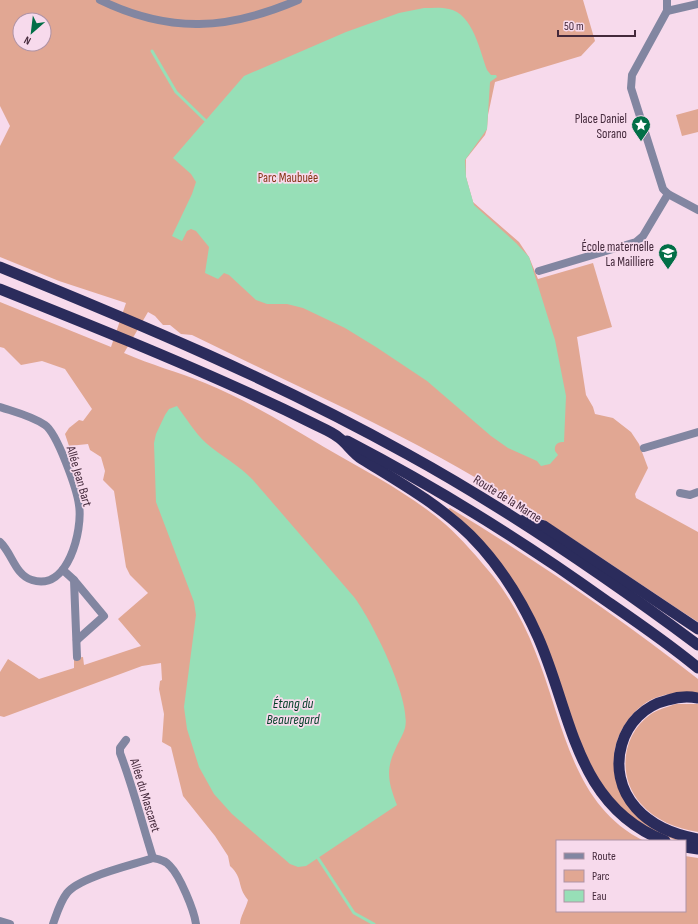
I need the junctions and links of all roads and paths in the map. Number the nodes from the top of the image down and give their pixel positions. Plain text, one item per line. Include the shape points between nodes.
1 (100, 0) edge
2 (298, 0) edge
3 (667, 0) edge
4 (698, 4) edge
5 (667, 11) junction
6 (668, 194) junction
7 (698, 210) edge
8 (0, 267) edge
9 (539, 271) dead end
10 (0, 289) edge
11 (0, 407) edge
12 (698, 432) edge
13 (338, 436) junction
14 (644, 448) dead end
15 (698, 492) edge
16 (680, 493) dead end
17 (513, 517) junction
18 (0, 542) edge
19 (63, 570) junction
20 (74, 580) junction
21 (698, 629) edge
22 (77, 640) junction
23 (698, 645) edge
24 (77, 657) dead end
25 (698, 668) edge
26 (698, 698) edge
27 (126, 740) dead end
28 (698, 838) edge
29 (663, 840) edge
30 (686, 847) edge
31 (698, 849) edge
32 (153, 858) junction
33 (0, 921) edge
34 (10, 924) edge
35 (53, 924) edge
36 (196, 924) edge

1 - 2 street via 126,12 189,24 218,24 251,17
3 - 5 street
4 - 5 street
5 - 6 street via 632,75 631,88 660,182
6 - 7 street
6 - 9 street via 643,236 636,242
8 - 17 highway, Route de la Marne via 142,326 290,393 407,454
10 - 13 highway via 206,373
11 - 19 street, Allée Jean Bart via 46,425 58,442 79,504 79,522 73,551
12 - 14 street
13 - 25 highway via 448,497 525,544
13 - 29 highway via 356,455 449,516 499,569 520,602 538,638 572,735 589,774 620,814 638,828
15 - 16 street via 690,495
17 - 21 highway via 544,526
17 - 23 highway, Route de la Marne via 587,565
18 - 19 street, Allée Jean Bart via 20,573 31,580 53,580
19 - 20 street
20 - 22 street
20 - 22 street via 104,616
22 - 24 street
26 - 28 highway via 668,700 643,712 625,734 619,763 624,789 640,812 664,828
27 - 32 street, Allée du Mascaret via 120,752
30 - 31 highway
32 - 35 street via 82,881 68,892
32 - 36 street via 169,865 175,872
33 - 34 street

